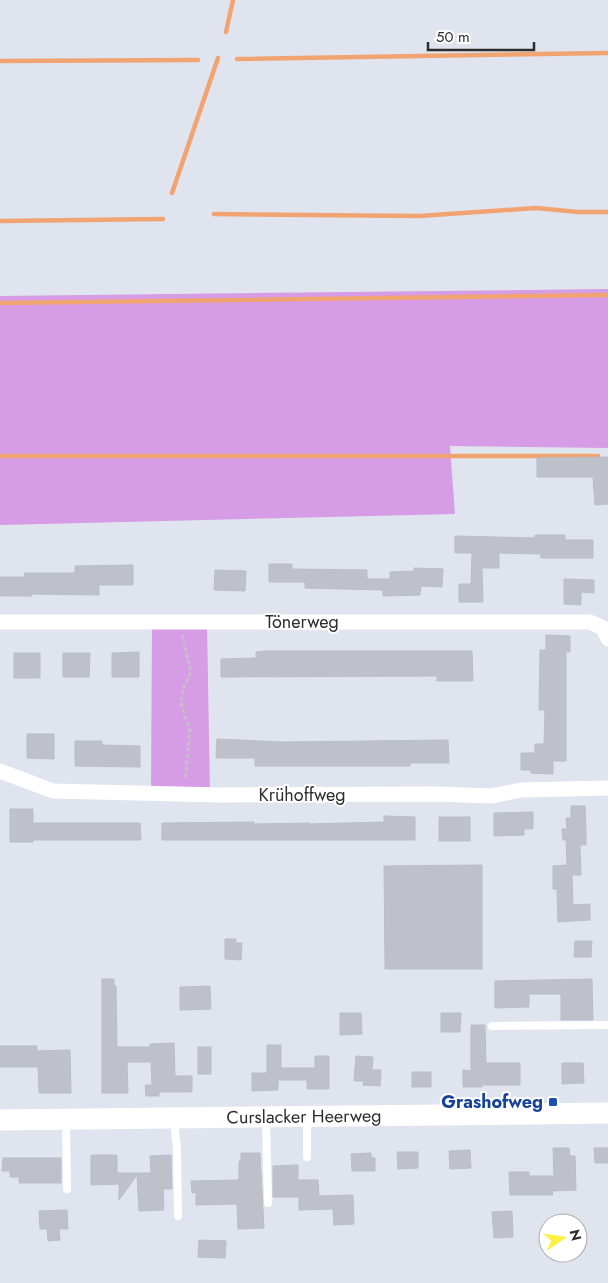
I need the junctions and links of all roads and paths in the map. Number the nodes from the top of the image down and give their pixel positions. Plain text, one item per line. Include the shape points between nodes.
1 (0, 622) edge
2 (178, 622) junction
3 (606, 631) edge
4 (0, 771) edge
5 (608, 788) edge
6 (182, 794) junction
7 (492, 1026) dead end
8 (608, 1026) edge
9 (608, 1113) edge
10 (307, 1116) junction
11 (266, 1117) junction
12 (174, 1118) junction
13 (66, 1119) junction
14 (0, 1120) edge
15 (307, 1157) dead end
16 (66, 1189) dead end
17 (268, 1203) dead end
18 (178, 1216) dead end

1 - 2 street, Tönerweg
2 - 3 street, Tönerweg via 590,622
2 - 6 path via 191,672 181,703 190,732
4 - 6 street, Krühoffweg via 53,791
5 - 6 street, Krühoffweg via 521,790 492,796
7 - 8 lane
9 - 10 main road, Curslacker Heerweg
10 - 11 main road, Curslacker Heerweg
10 - 15 lane
11 - 12 main road, Curslacker Heerweg
11 - 17 lane
12 - 13 main road, Curslacker Heerweg
12 - 18 lane
13 - 14 main road, Curslacker Heerweg
13 - 16 lane

